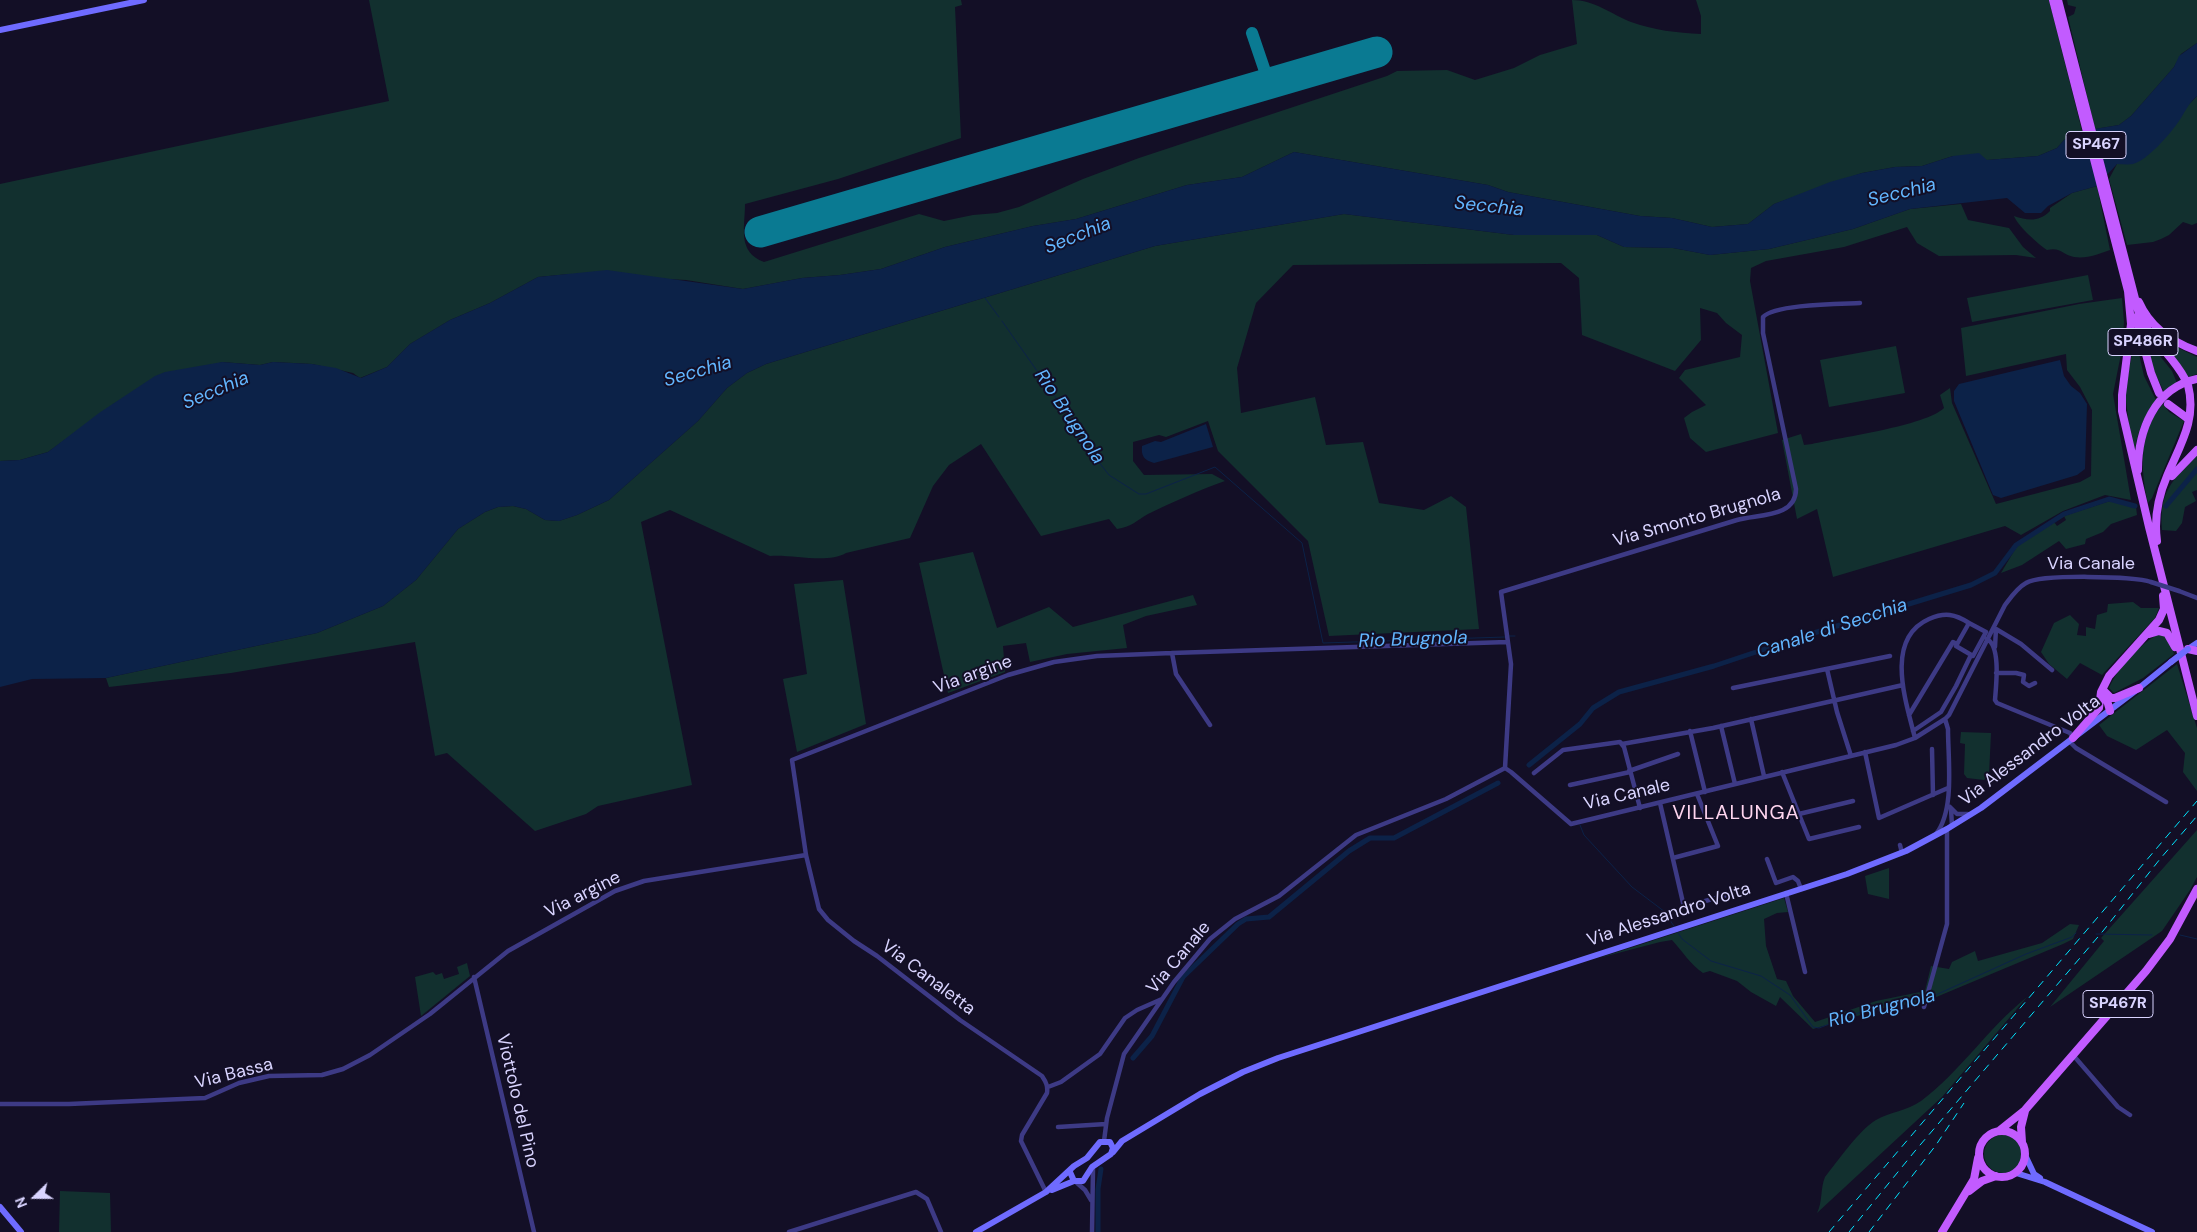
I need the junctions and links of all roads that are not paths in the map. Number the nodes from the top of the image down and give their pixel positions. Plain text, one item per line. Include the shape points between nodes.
1 (144, 0) edge
2 (2052, 0) edge
3 (2058, 0) edge
4 (2058, 10) junction
5 (0, 30) edge
6 (2128, 280) junction
7 (2128, 291) junction
8 (1860, 303) dead end
9 (2197, 351) edge
10 (2197, 379) edge
11 (2159, 393) dead end
12 (2168, 404) dead end
13 (2187, 418) dead end
14 (2197, 450) edge
15 (2138, 480) junction
16 (2164, 488) junction
17 (2161, 571) junction
18 (2197, 598) edge
19 (1969, 623) junction
20 (2149, 634) junction
21 (1987, 635) junction
22 (1507, 638) junction
23 (2197, 643) edge
24 (1957, 644) junction
25 (1994, 648) junction
26 (2188, 649) junction
27 (2197, 651) edge
28 (1172, 653) junction
29 (1975, 653) junction
30 (1890, 656) dead end
31 (2184, 668) junction
32 (1827, 669) junction
33 (2052, 670) dead end
34 (1996, 673) junction
35 (2035, 683) dead end
36 (1904, 685) junction
37 (1733, 688) dead end
38 (2139, 688) junction
39 (2103, 691) junction
40 (1834, 700) junction
41 (2110, 711) junction
42 (1909, 715) junction
43 (2197, 716) edge
44 (1751, 719) junction
45 (1945, 719) junction
46 (1210, 724) dead end
47 (1720, 726) junction
48 (1690, 731) junction
49 (1913, 731) junction
50 (1915, 738) junction
51 (2071, 740) junction
52 (1622, 744) junction
53 (1932, 749) dead end
54 (1865, 752) junction
55 (1678, 754) dead end
56 (1852, 756) junction
57 (792, 760) joint
58 (1505, 768) junction
59 (1630, 772) junction
60 (1782, 772) junction
61 (1534, 773) dead end
62 (1764, 776) junction
63 (1735, 784) junction
64 (1570, 786) dead end
65 (1948, 788) junction
66 (1705, 792) junction
67 (1697, 794) junction
68 (1932, 795) junction
69 (1853, 801) dead end
70 (1948, 801) junction
71 (2166, 802) dead end
72 (1660, 803) junction
73 (1950, 807) junction
74 (1640, 808) junction
75 (1981, 808) junction
76 (1947, 812) junction
77 (1799, 814) junction
78 (1859, 826) dead end
79 (1950, 828) junction
80 (1933, 837) junction
81 (1900, 845) dead end
82 (1902, 853) junction
83 (806, 855) junction
84 (1673, 858) junction
85 (1767, 859) dead end
86 (1801, 889) junction
87 (2197, 889) edge
88 (1786, 893) junction
89 (1730, 894) dead end
90 (1805, 972) dead end
91 (474, 977) junction
92 (1163, 998) junction
93 (1924, 1007) dead end
94 (2073, 1055) junction
95 (1048, 1087) junction
96 (0, 1104) edge
97 (2025, 1110) junction
98 (2130, 1115) dead end
99 (1106, 1124) junction
100 (1058, 1127) dead end
101 (2000, 1130) junction
102 (1122, 1141) junction
103 (1107, 1142) junction
104 (2022, 1142) junction
105 (1112, 1152) junction
106 (1979, 1154) junction
107 (2026, 1157) junction
108 (1094, 1165) junction
109 (1070, 1172) junction
110 (2016, 1173) junction
111 (1996, 1176) junction
112 (1075, 1182) junction
113 (2045, 1182) junction
114 (1046, 1192) junction
115 (1966, 1194) junction
116 (1092, 1201) junction
117 (0, 1207) edge
118 (21, 1232) edge
119 (534, 1232) edge
120 (789, 1232) edge
121 (941, 1232) edge
122 (976, 1232) edge
123 (1092, 1232) edge
124 (1942, 1232) edge
125 (2152, 1232) edge

1 - 5 main road
2 - 4 main road
3 - 4 main road
4 - 6 main road, SP467
6 - 7 main road, SP467
6 - 9 main road, SP486R via 2155,326
6 - 16 main road via 2146,329 2179,369 2193,406 2186,440
7 - 11 main road, SP486R
7 - 15 main road, SP467 via 2131,324 2122,411
8 - 22 street, Via Smonto Brugnola via 1801,307 1769,312 1763,317 1796,489 1795,501 1789,508 1737,520 1501,592
10 - 15 main road via 2173,389 2151,413 2141,436
12 - 13 main road
14 - 16 main road via 2176,470
15 - 17 main road, SP467
16 - 17 main road via 2156,513
17 - 20 main road via 2164,609
17 - 31 main road
18 - 21 street, Via Canale, bridge via 2134,578 2057,577 2034,580 2014,594
19 - 21 street
19 - 24 street
19 - 36 street via 1947,614 1916,628 1904,648
20 - 31 main road via 2167,633
20 - 39 main road via 2113,671
21 - 25 street
21 - 29 street, Via Canale
22 - 28 street, Via argine
22 - 58 street, Via Smonto Brugnola via 1511,673
23 - 26 main road
24 - 29 street
24 - 42 street via 1953,642
25 - 33 street via 1996,629 2021,644
25 - 34 street
26 - 27 main road
26 - 38 main road, Via Alessandro Volta, bridge
28 - 46 street via 1176,674
28 - 57 street, Via argine via 1096,656 1054,662 1008,675
29 - 45 street, Via Canale
29 - 49 street via 1941,712
30 - 32 street
31 - 43 main road
32 - 37 street
32 - 40 street
34 - 35 street via 2024,675 2023,682 2030,686
34 - 51 street via 1997,704 2070,733
36 - 40 street
36 - 42 street
38 - 39 main road via 2115,698
38 - 41 main road, Via Alessandro Volta
39 - 41 main road
39 - 51 main road via 2099,708
40 - 44 street
40 - 56 street
41 - 51 main road, Via Alessandro Volta
42 - 49 street
44 - 47 street
44 - 62 street
45 - 50 street, Via Canale
45 - 65 street via 1948,723
47 - 48 street
47 - 63 street
48 - 52 street
48 - 66 street
49 - 50 street
50 - 54 street, Via Canale
51 - 71 street via 2076,748
51 - 75 main road, Via Alessandro Volta
52 - 59 street
52 - 61 street via 1616,741 1563,750
53 - 68 street
54 - 56 street, Via Canale
54 - 68 street via 1879,818
55 - 59 street
56 - 60 street, Via Canale
57 - 83 street, Via Canaletta
58 - 74 street, Via Canale via 1571,824
58 - 92 street, Via Canale via 1469,789 1366,830 1346,842 1279,896 1218,932 1186,966
59 - 64 street
59 - 74 street
60 - 62 street, Via Canale
60 - 77 street
62 - 63 street, Via Canale
63 - 66 street, Via Canale
65 - 68 street
65 - 70 street
66 - 67 street, Via Canale
67 - 72 street, Via Canale
67 - 84 street via 1718,846
69 - 77 street
70 - 73 street
70 - 76 street
72 - 74 street, Via Canale
72 - 84 street
73 - 75 street via 1961,816
73 - 79 street
75 - 79 main road, Via Alessandro Volta
76 - 79 street
76 - 80 street
77 - 78 street via 1809,839
79 - 80 main road, Via Alessandro Volta
79 - 93 street via 1947,924
80 - 82 main road, Via Alessandro Volta
81 - 82 street
82 - 86 main road, Via Alessandro Volta
83 - 91 street, Via argine via 628,886 516,947
83 - 95 street, Via Canaletta via 819,909 828,920 960,1020 1042,1076
84 - 89 street via 1684,907
85 - 86 street via 1776,882 1793,877
86 - 88 main road, Via Alessandro Volta
87 - 94 main road, SP467R via 2156,959
88 - 90 street
88 - 102 main road, Via Alessandro Volta via 1251,1068
91 - 96 street, Via Bassa via 430,1014 370,1055 322,1076 268,1076 240,1083 205,1098
91 - 119 street, Viottolo del Pino
92 - 95 street via 1125,1018 1100,1054 1061,1082
92 - 99 street, Via Canale via 1124,1054
94 - 97 main road, SP467R
94 - 98 street via 2118,1107
95 - 114 street via 1021,1138
97 - 101 main road, SP467R
97 - 104 main road
99 - 100 street
99 - 103 street, Via Canale
101 - 104 main road via 2013,1133
101 - 106 main road, SP467R via 1985,1138
102 - 103 main road
102 - 105 main road
103 - 105 main road
103 - 109 main road via 1098,1144
104 - 107 main road
105 - 108 main road
106 - 111 main road via 1984,1168
106 - 115 main road via 1976,1172
107 - 110 main road
107 - 113 main road via 2034,1174
108 - 112 main road via 1083,1181
108 - 116 street
109 - 112 main road
109 - 114 main road
110 - 111 main road
110 - 113 main road
111 - 115 main road via 1982,1181
112 - 114 main road
112 - 116 street via 1086,1190
113 - 125 main road
114 - 122 main road
115 - 124 main road
116 - 123 street
117 - 118 main road
120 - 121 street via 916,1192 926,1200

